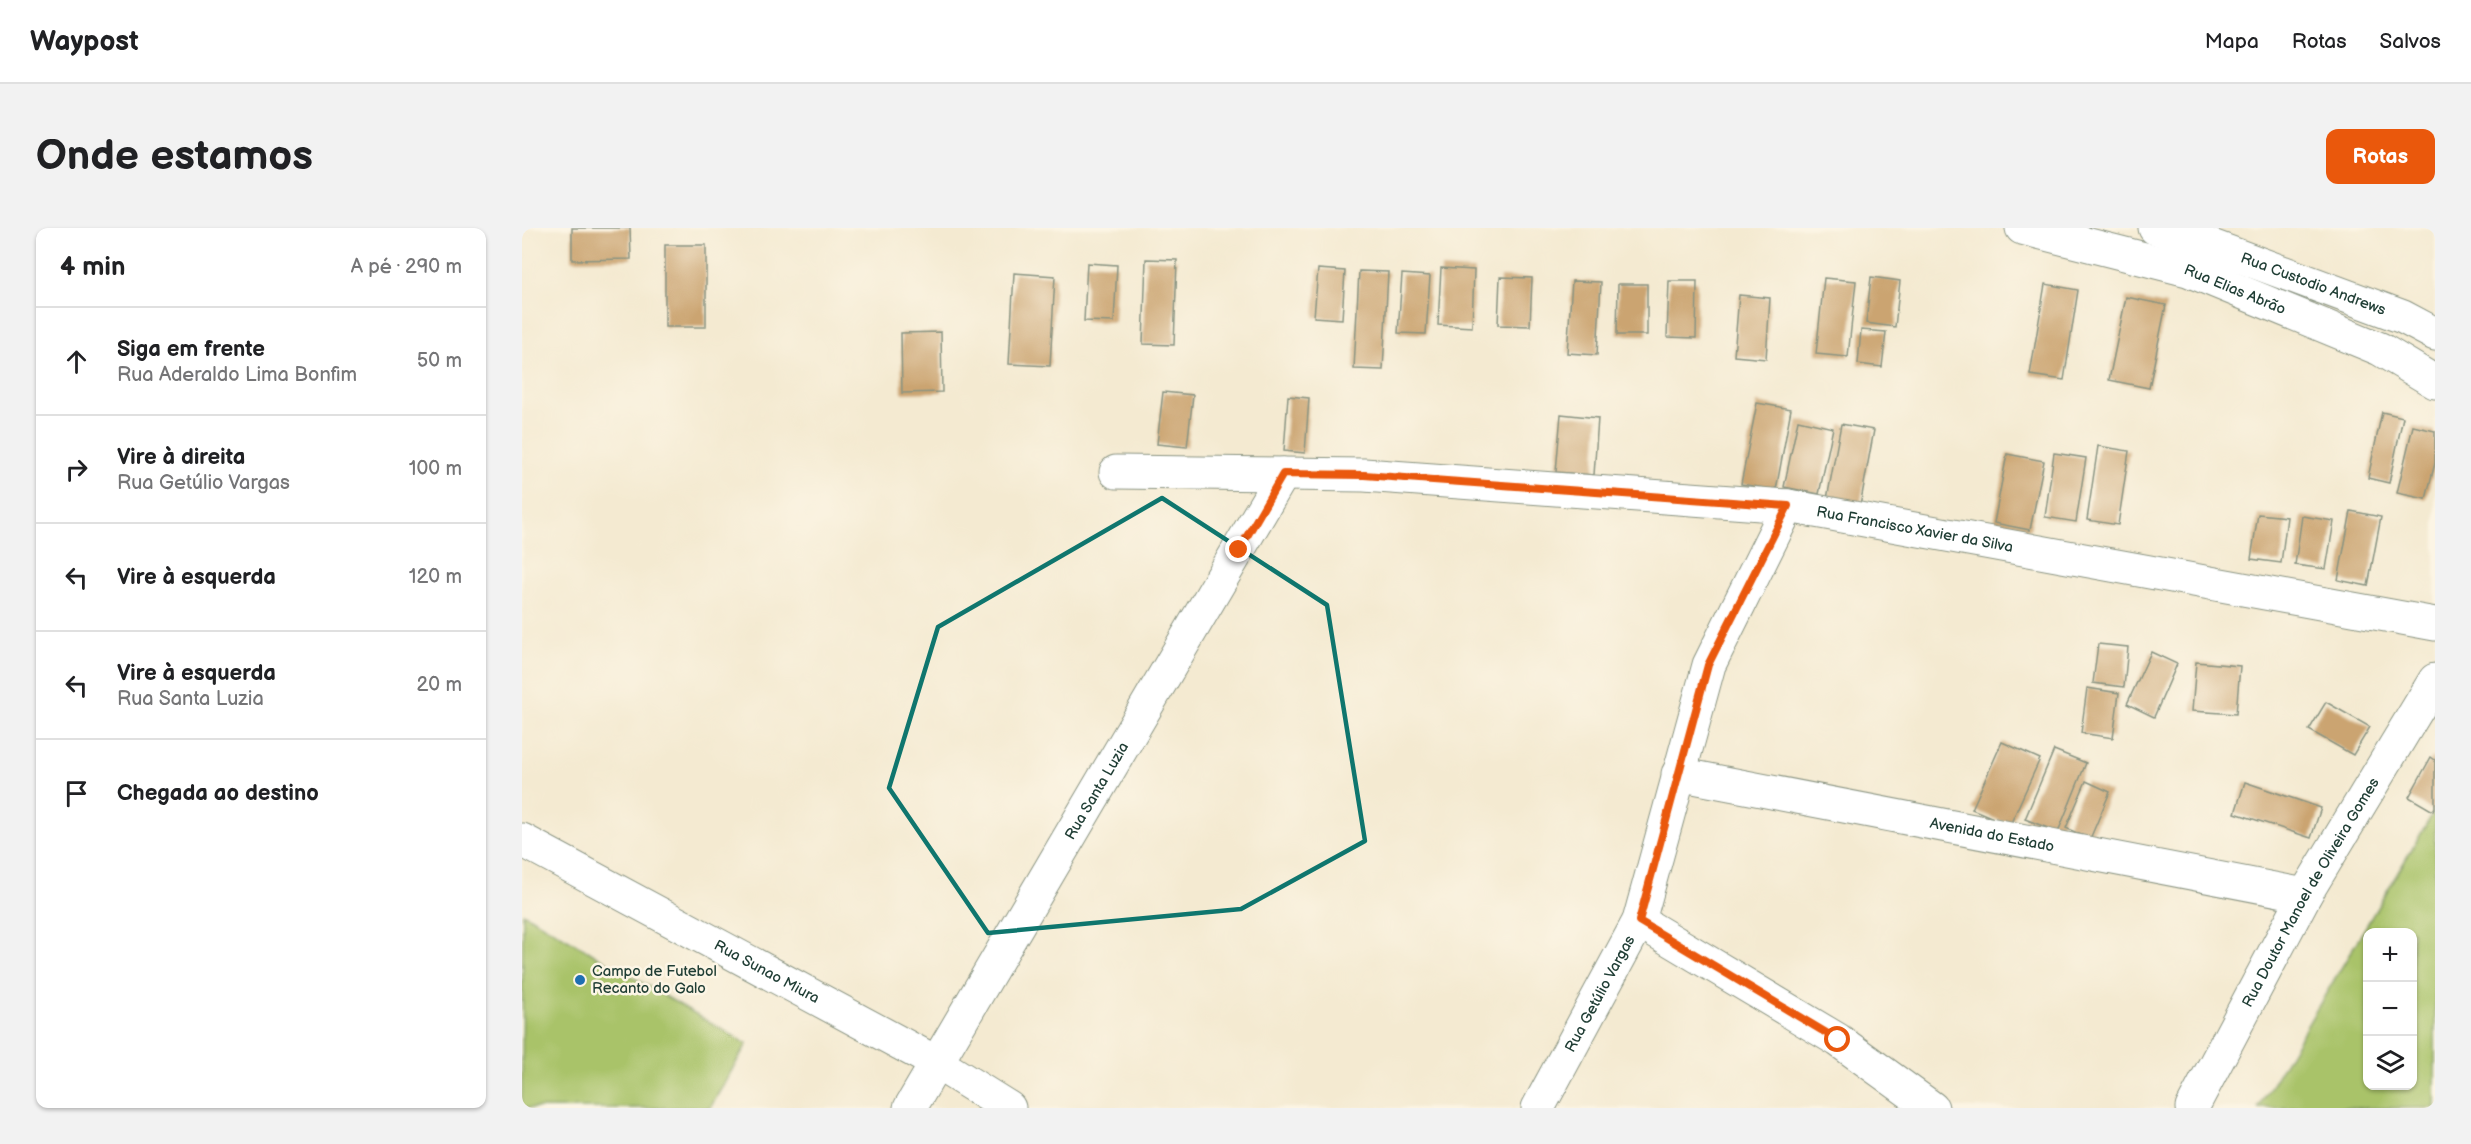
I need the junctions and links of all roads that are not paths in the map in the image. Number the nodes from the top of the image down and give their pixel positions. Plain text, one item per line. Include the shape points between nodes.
1 (2022, 228) edge
2 (2155, 228) edge
3 (2435, 334) edge
4 (2435, 382) edge
5 (1116, 472) dead end
6 (1283, 474) junction
7 (1788, 506) junction
8 (2435, 624) edge
9 (2435, 680) edge
10 (1678, 774) junction
11 (522, 840) edge
12 (2305, 895) junction
13 (1639, 921) junction
14 (937, 1063) junction
15 (910, 1108) edge
16 (1009, 1108) edge
17 (1538, 1108) edge
18 (1932, 1108) edge
19 (2192, 1108) edge

1 - 4 street, Rua Elias Abrão via 2188,270 2380,349
2 - 3 street, Rua Custodio Andrews via 2403,317
5 - 6 street, Rua Francisco Xavier da Silva
6 - 7 street, Rua Francisco Xavier da Silva via 1364,475
6 - 14 street, Rua Santa Luzia
7 - 8 street, Rua Francisco Xavier da Silva
7 - 10 street, Rua Getúlio Vargas via 1708,665
9 - 12 street, Rua Doutor Manoel de Oliveira Gomes
10 - 12 street, Avenida do Estado
10 - 13 street, Rua Getúlio Vargas
11 - 14 street, Rua Sunao Miura
12 - 19 street, Rua Doutor Manoel de Oliveira Gomes
13 - 17 street, Rua Getúlio Vargas
13 - 18 street via 1838,1040
14 - 15 street, Rua Santa Luzia
14 - 16 street, Rua Sunao Miura

